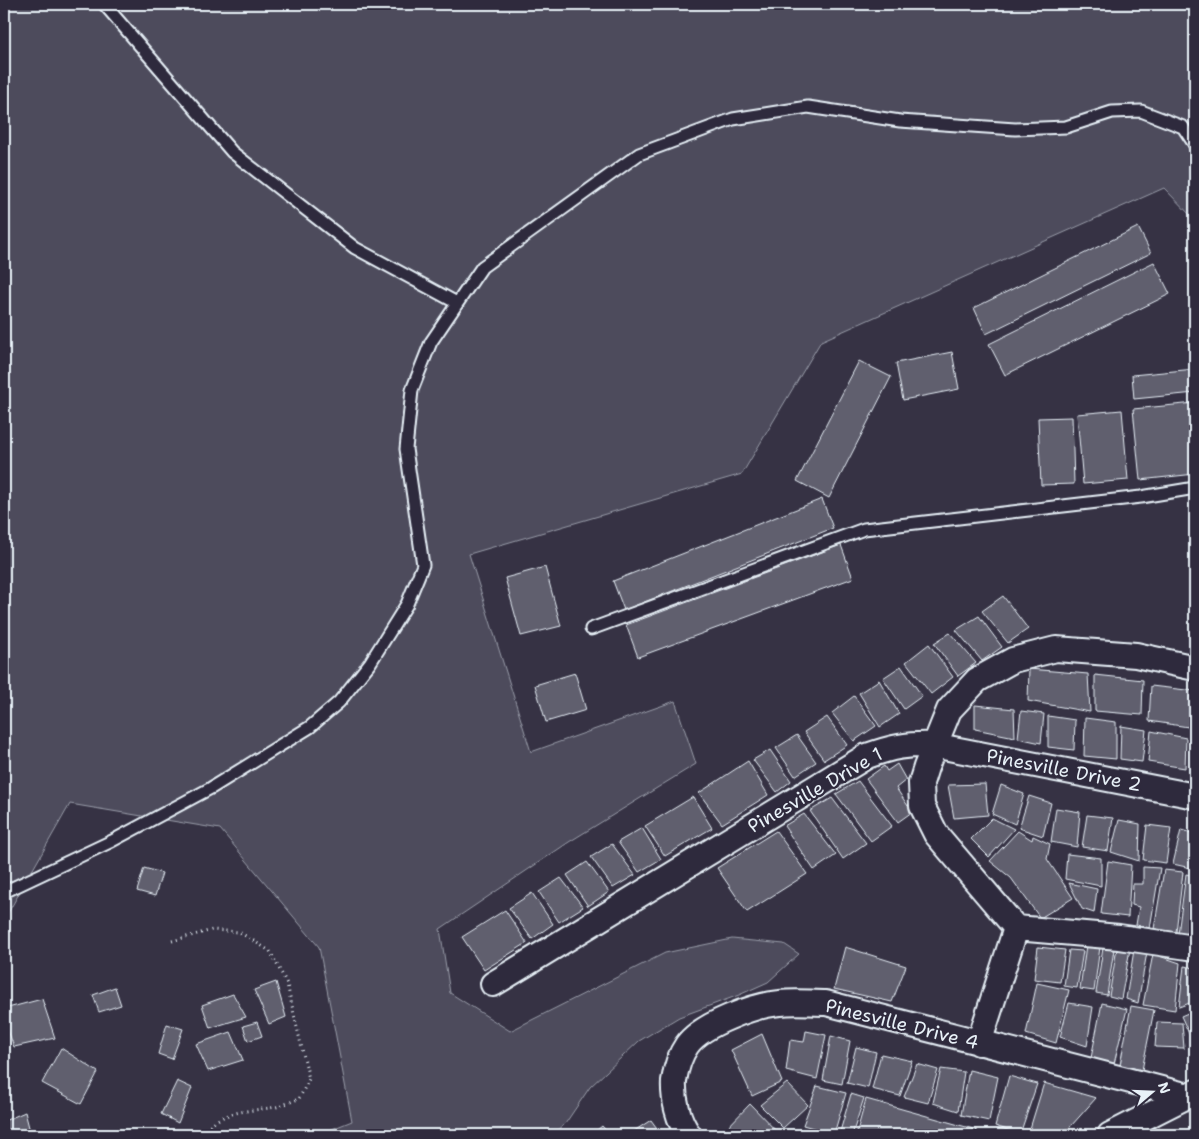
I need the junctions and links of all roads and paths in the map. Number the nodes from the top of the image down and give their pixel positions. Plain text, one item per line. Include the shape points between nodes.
1 (104, 4) edge
2 (1195, 145) edge
3 (457, 303) junction
4 (1195, 488) edge
5 (590, 628) dead end
6 (1195, 668) edge
7 (933, 745) junction
8 (1195, 796) edge
9 (4, 892) edge
10 (1016, 928) junction
11 (172, 941) dead end
12 (1195, 948) edge
13 (494, 984) dead end
14 (979, 1043) junction
15 (1192, 1094) edge
16 (201, 1135) edge
17 (689, 1135) edge
18 (1110, 1135) edge

1 - 3 lane via 232,152 355,248
2 - 3 lane via 1183,128 1141,110 1112,112 1066,127 1015,129 900,121 808,107 733,119 639,154 482,267
3 - 9 lane via 431,342 412,390 406,450 423,565 407,604 370,663 339,702 310,727 211,788 112,841
4 - 5 lane via 864,529
6 - 7 street via 1136,655 1056,649 1013,660 977,680 949,710
7 - 8 street, Pinesville Drive 2
7 - 10 street via 922,783 922,806 941,840
7 - 13 street, Pinesville Drive 1 via 905,744 867,756
10 - 12 street via 1120,937
10 - 14 street
11 - 16 path via 212,930 239,932 270,951 287,984 309,1079 299,1099 220,1117
14 - 15 street, Pinesville Drive 4
14 - 17 street, Pinesville Drive 4 via 826,1003 782,1002 752,1007 711,1026 688,1044 676,1068 677,1109
15 - 18 street

